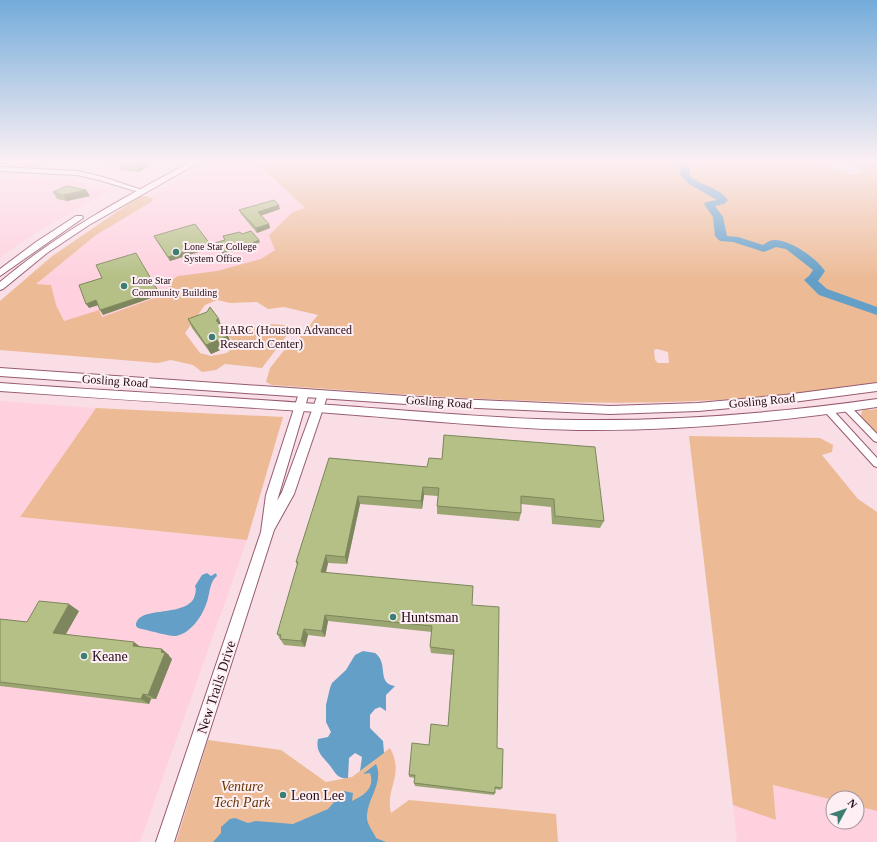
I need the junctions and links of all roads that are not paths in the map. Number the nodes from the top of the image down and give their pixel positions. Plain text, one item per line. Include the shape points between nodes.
1 (112, 199) edge
2 (128, 199) edge
3 (0, 273) edge
4 (0, 287) edge
5 (0, 372) edge
6 (0, 387) edge
7 (877, 387) edge
8 (304, 393) junction
9 (323, 394) junction
10 (877, 403) edge
11 (299, 407) junction
12 (318, 408) junction
13 (847, 408) junction
14 (828, 411) junction
15 (877, 439) edge
16 (877, 464) edge
17 (267, 532) junction
18 (165, 842) edge

1 - 3 main road via 57,231
2 - 4 main road via 72,232
5 - 8 main road, Gosling Road
6 - 11 main road, Gosling Road
7 - 9 main road, Gosling Road via 778,400 610,410 443,403
8 - 9 main road, Gosling Road
8 - 11 street, New Trails Drive
9 - 12 street, New Trails Drive
10 - 13 main road, Gosling Road
11 - 12 main road, Gosling Road
11 - 17 street, New Trails Drive via 272,495
12 - 14 main road, Gosling Road via 607,425 706,422
12 - 17 street, New Trails Drive via 288,494
13 - 14 main road, Gosling Road
13 - 15 street
14 - 16 street
17 - 18 street, New Trails Drive

